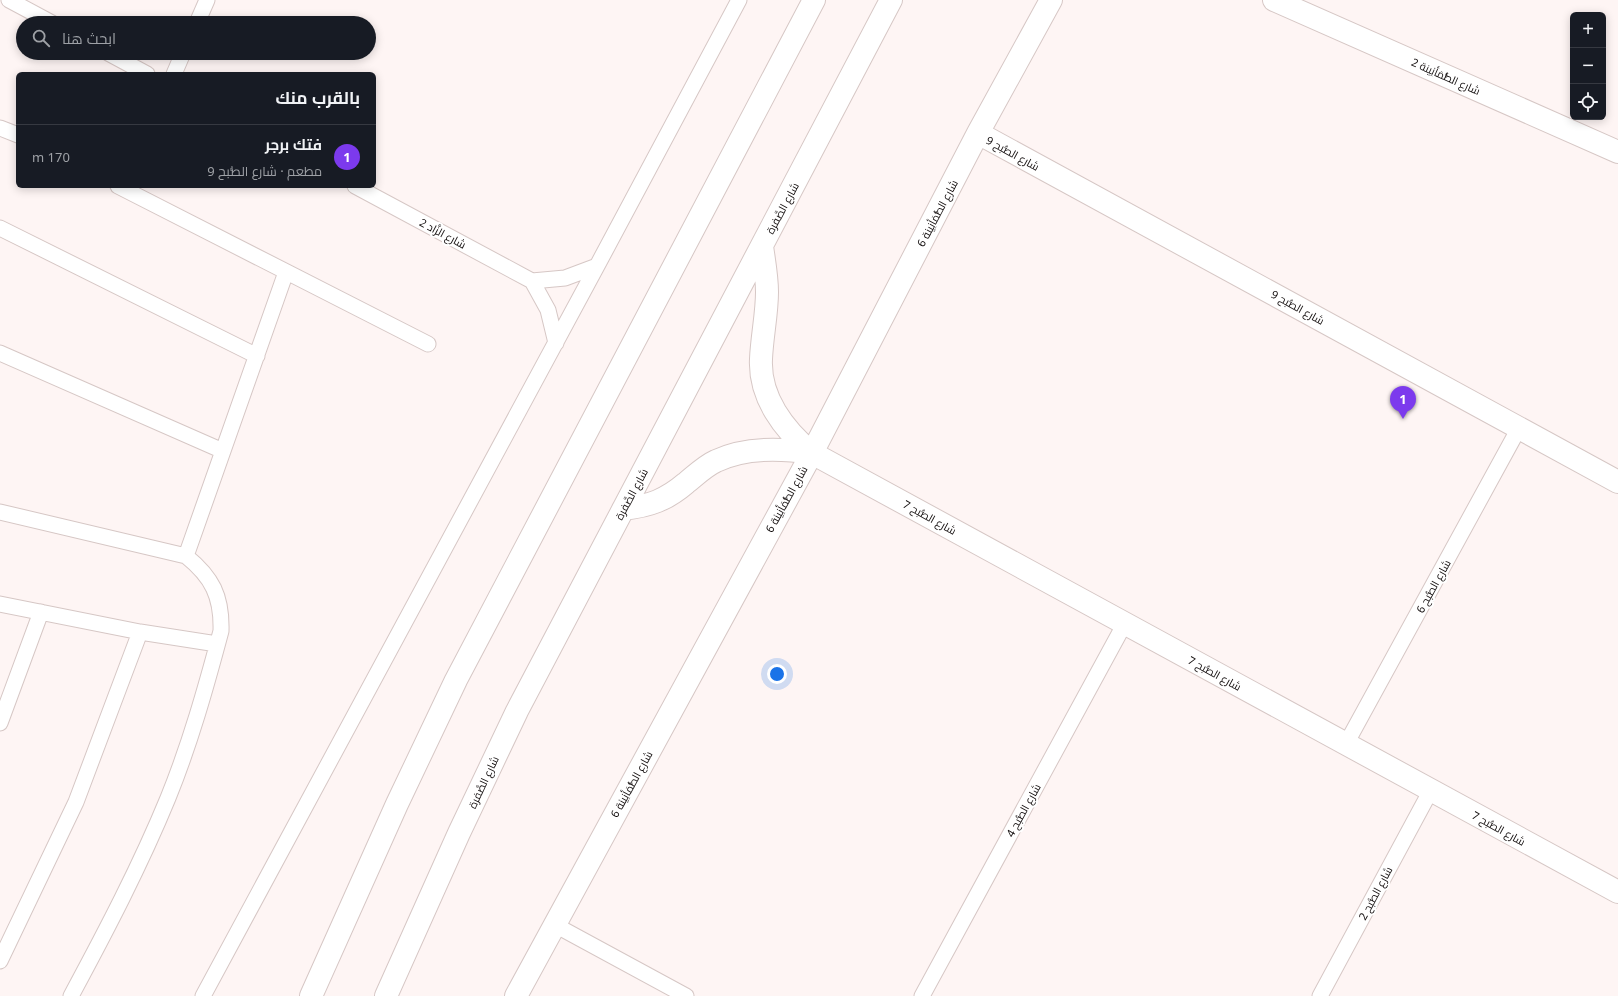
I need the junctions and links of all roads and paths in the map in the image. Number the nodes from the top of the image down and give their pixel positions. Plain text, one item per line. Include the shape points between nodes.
1 (9, 0) edge
2 (207, 0) edge
3 (739, 0) edge
4 (814, 0) edge
5 (891, 0) edge
6 (1051, 0) edge
7 (1274, 0) edge
8 (39, 16) edge
9 (200, 16) edge
10 (121, 60) edge
11 (180, 60) edge
12 (143, 72) edge
13 (175, 72) edge
14 (0, 128) edge
15 (978, 133) junction
16 (16, 134) edge
17 (1618, 152) edge
18 (122, 188) edge
19 (359, 188) edge
20 (0, 228) edge
21 (762, 246) junction
22 (597, 266) junction
23 (286, 272) junction
24 (532, 281) junction
25 (556, 343) junction
26 (428, 344) dead end
27 (0, 354) edge
28 (257, 356) junction
29 (1519, 428) junction
30 (223, 450) junction
31 (812, 453) junction
32 (1618, 482) edge
33 (623, 509) junction
34 (0, 512) edge
35 (186, 556) junction
36 (0, 604) edge
37 (41, 612) junction
38 (1125, 623) junction
39 (140, 632) junction
40 (217, 644) junction
41 (0, 723) edge
42 (1346, 744) junction
43 (1431, 790) junction
44 (1618, 892) edge
45 (555, 925) junction
46 (0, 961) edge
47 (71, 996) edge
48 (203, 996) edge
49 (311, 996) edge
50 (386, 996) edge
51 (516, 996) edge
52 (686, 996) edge
53 (922, 996) edge
54 (1320, 996) edge

1 - 8 lane
2 - 9 lane
3 - 22 lane
4 - 49 street via 456,680
5 - 21 street, شارع الصَّفرة
6 - 15 street, شارع الطُّمَأنِينة 6
7 - 17 street, شارع الطُّمَأنِينة 2
10 - 12 lane
11 - 13 lane
14 - 16 lane
15 - 29 street, شارع الصُّبح 9
15 - 31 street, شارع الطُّمَأنِينة 6
18 - 23 lane
19 - 24 lane, شارع الزَّاد 2
20 - 28 lane
21 - 31 street, شارع الصُّبح 7 via 767,291 761,361 763,379 775,413 789,432
21 - 33 street, شارع الصَّفرة
22 - 24 lane via 565,278
22 - 25 lane
23 - 26 lane
23 - 28 lane
24 - 25 lane via 548,310
25 - 48 lane
27 - 30 lane
28 - 30 lane
29 - 32 street, شارع الصُّبح 9
29 - 42 lane, شارع الصُّبح 6
30 - 35 lane
31 - 33 street, شارع الصُّبح 7 via 773,449 734,455 716,461 673,494 658,502
31 - 38 street, شارع الصُّبح 7
31 - 45 street, شارع الطُّمَأنِينة 6
33 - 50 street, شارع الصَّفرة via 517,711
34 - 35 lane
35 - 40 lane via 209,578 215,590 221,617 221,631
36 - 37 lane
37 - 39 lane
37 - 41 lane
38 - 42 street, شارع الصُّبح 7
38 - 53 lane, شارع الصُّبح 4
39 - 40 lane
39 - 46 lane via 76,802
40 - 47 lane via 199,711 168,797 98,947
42 - 43 street, شارع الصُّبح 7
43 - 44 street, شارع الصُّبح 7
43 - 54 lane, شارع الصُّبح 2
45 - 51 street, شارع الطُّمَأنِينة 6
45 - 52 lane

